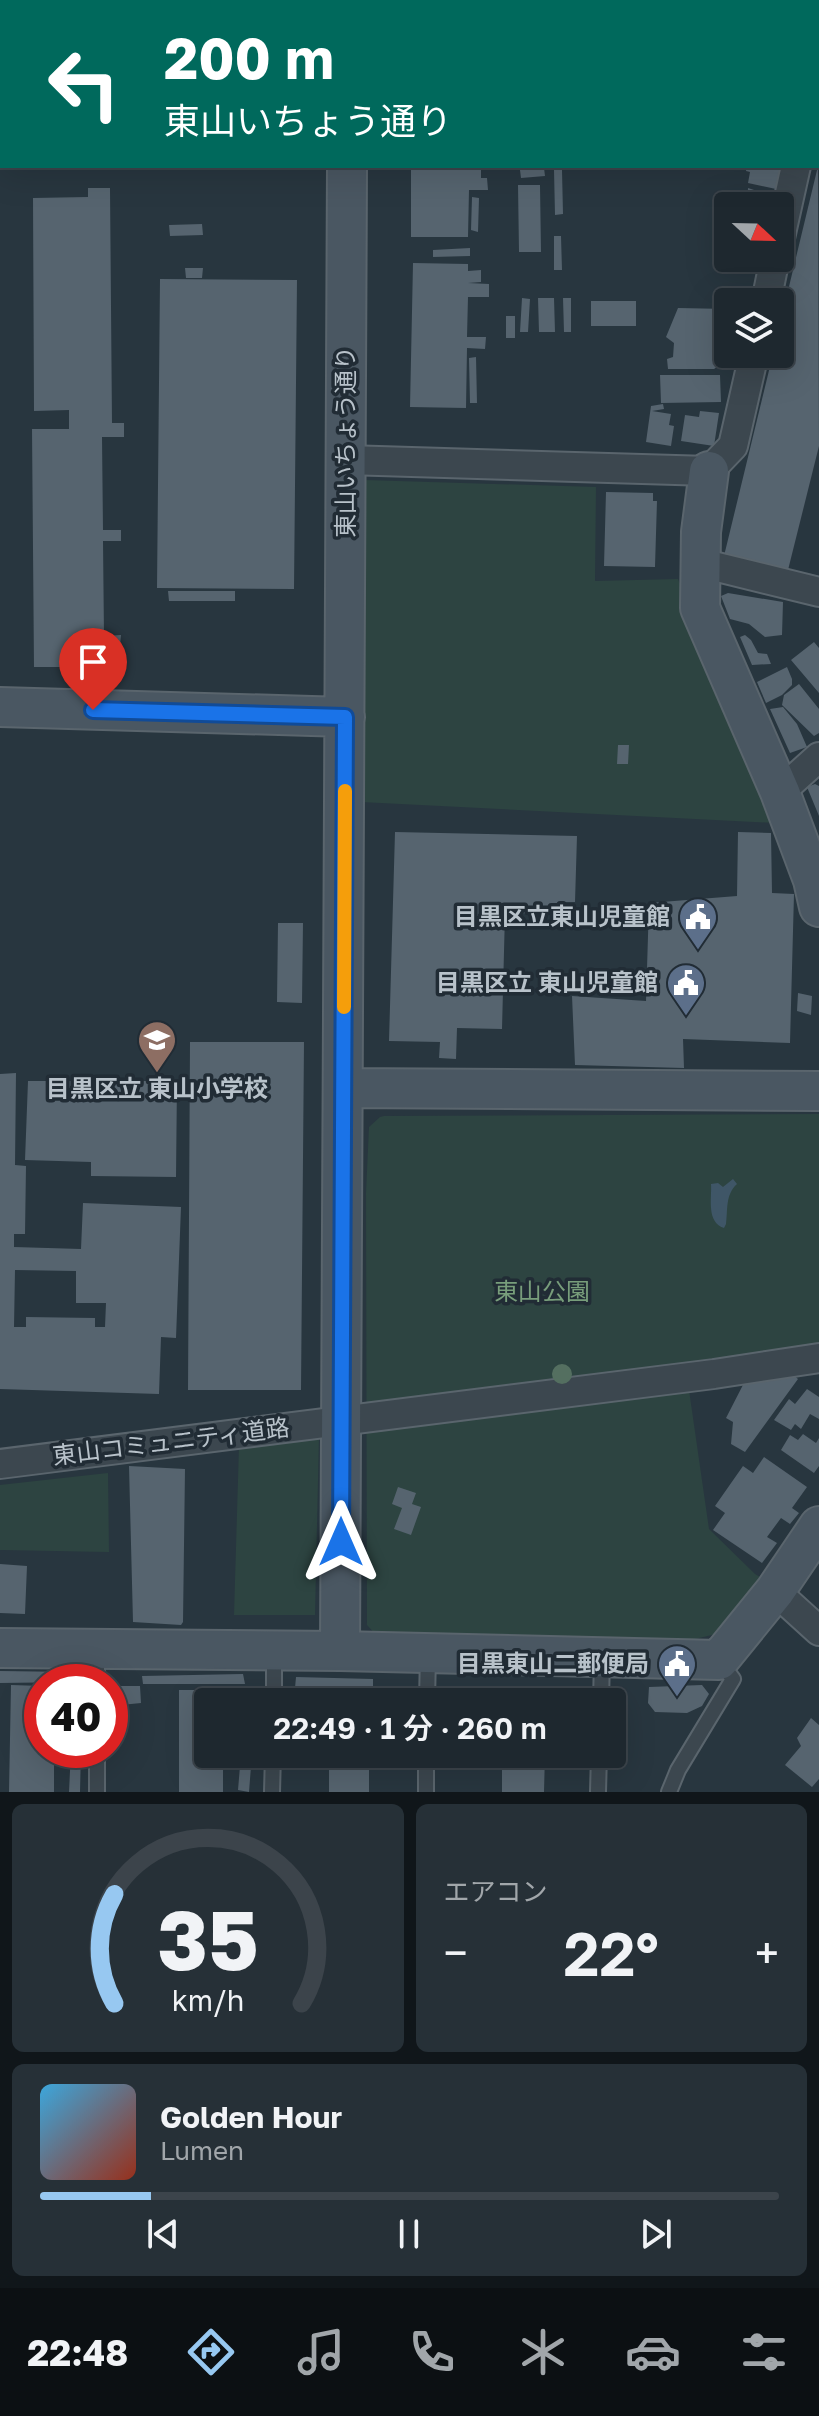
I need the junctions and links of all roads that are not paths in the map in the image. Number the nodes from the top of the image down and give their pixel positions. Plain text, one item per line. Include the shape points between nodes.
1 (347, 168) edge
2 (796, 168) edge
3 (790, 192) edge
4 (751, 368) edge
5 (346, 460) junction
6 (709, 471) junction
7 (701, 563) junction
8 (819, 592) edge
9 (0, 707) edge
10 (345, 717) junction
11 (817, 763) edge
12 (780, 792) junction
13 (819, 907) edge
14 (343, 1088) junction
15 (819, 1091) edge
16 (819, 1358) edge
17 (342, 1421) junction
18 (0, 1464) edge
19 (819, 1526) edge
20 (775, 1591) junction
21 (819, 1631) edge
22 (0, 1648) edge
23 (274, 1650) junction
24 (340, 1651) junction
25 (428, 1653) junction
26 (602, 1657) junction
27 (719, 1660) junction
28 (91, 1664) edge
29 (109, 1664) edge
30 (274, 1688) edge
31 (427, 1688) edge
32 (601, 1688) edge
33 (97, 1768) edge
34 (273, 1768) edge
35 (426, 1768) edge
36 (599, 1768) edge
37 (97, 1792) edge
38 (272, 1792) edge
39 (426, 1792) edge
40 (598, 1792) edge
41 (669, 1792) edge

1 - 5 street, 東山いちょう通り
2 - 3 street
4 - 6 street via 733,446
5 - 6 street
5 - 10 street, 東山いちょう通り
6 - 7 street
7 - 8 street
7 - 12 street via 700,608
9 - 10 street
10 - 14 street, 東山いちょう通り
11 - 12 street
12 - 13 street
14 - 15 street
14 - 17 street, 東山いちょう通り
16 - 17 street, 東山コミュニティ道路
17 - 18 street, 東山コミュニティ道路
17 - 24 street, 東山いちょう通り
19 - 20 street
20 - 21 street
20 - 27 street
22 - 28 street
23 - 24 street
23 - 29 street
23 - 30 lane
24 - 25 street
25 - 26 street
25 - 31 lane
26 - 27 street
26 - 32 lane
27 - 41 lane via 733,1679
33 - 37 lane
34 - 38 lane
35 - 39 lane
36 - 40 lane

